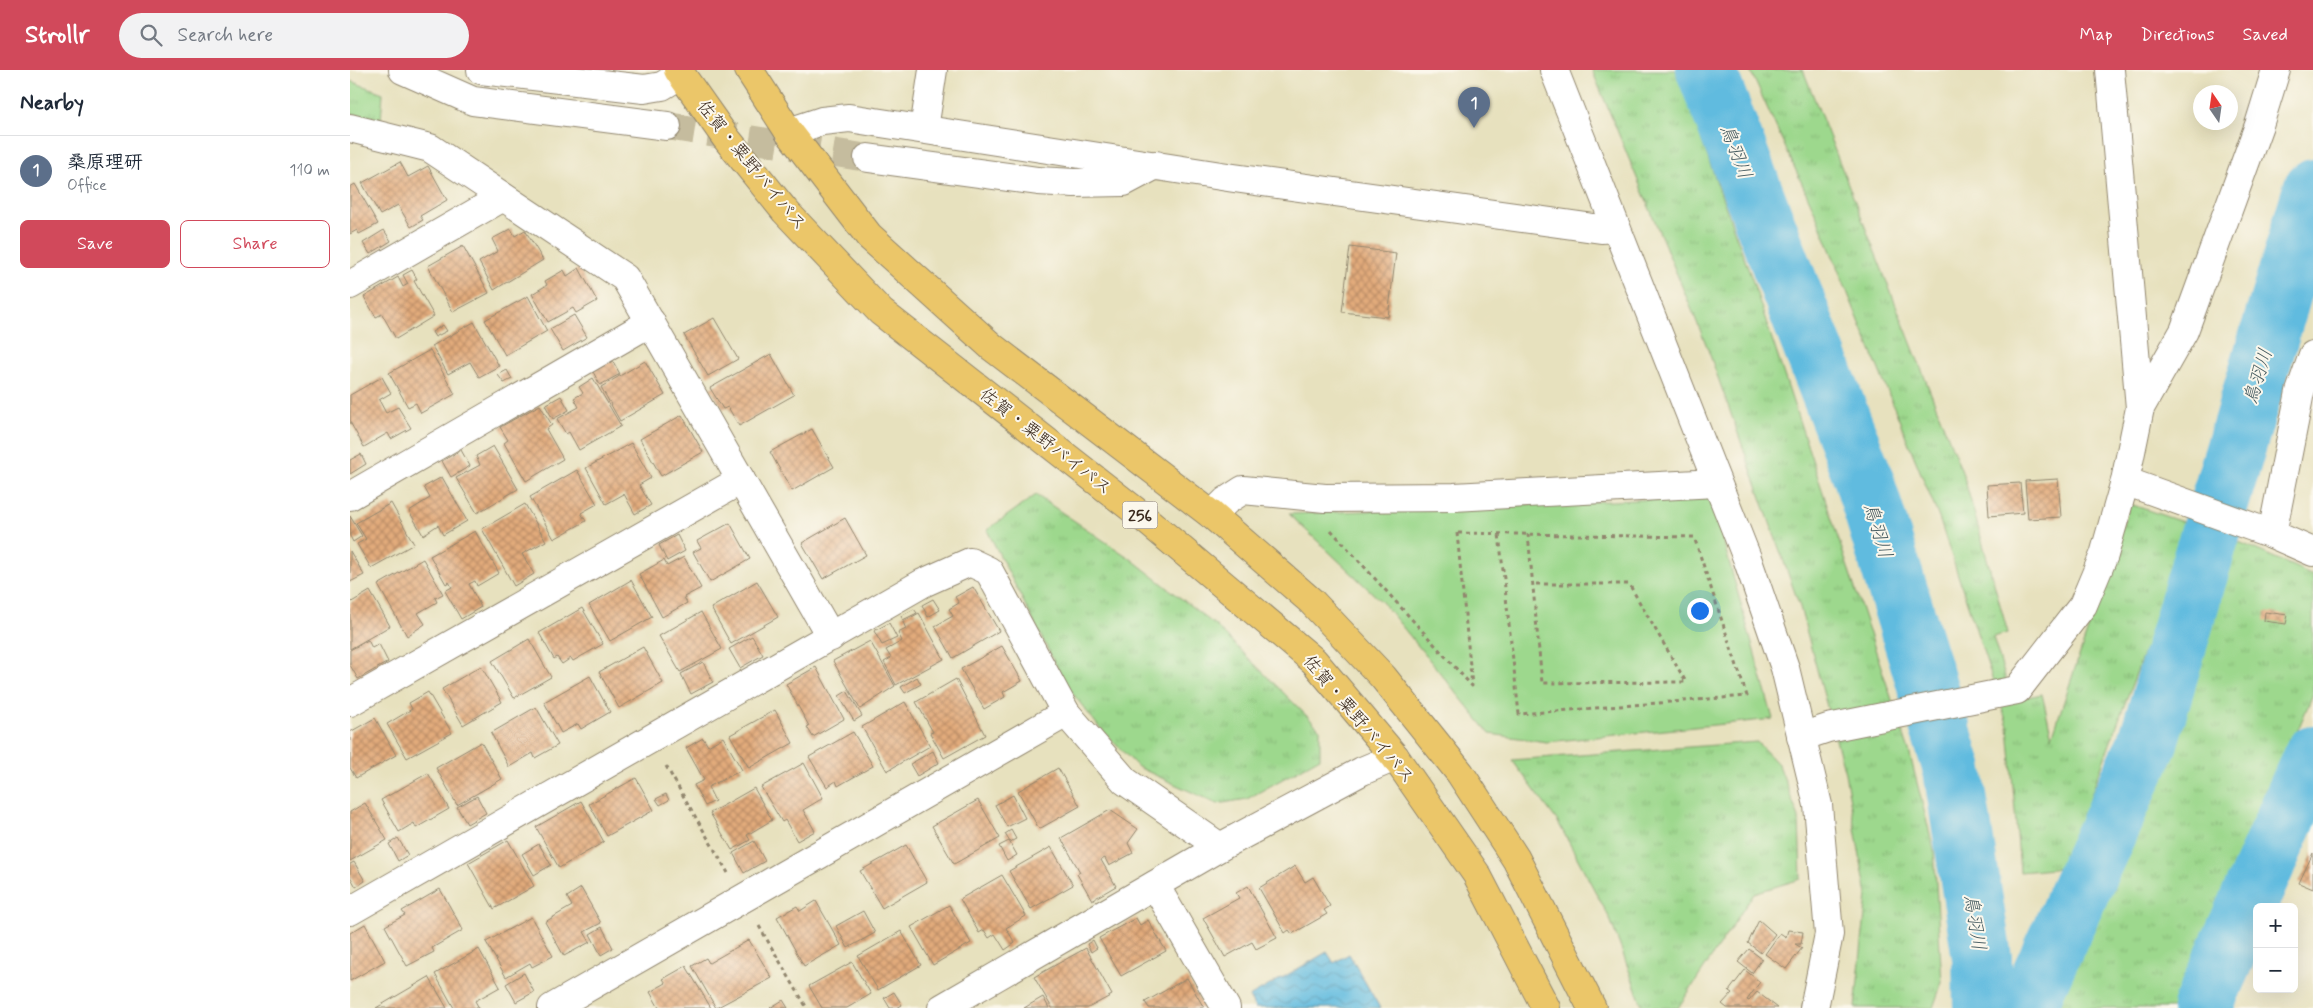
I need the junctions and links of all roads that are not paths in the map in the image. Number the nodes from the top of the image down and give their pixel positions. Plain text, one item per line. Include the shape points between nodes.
1 (403, 70) edge
2 (481, 70) edge
3 (749, 70) edge
4 (933, 70) edge
5 (1554, 70) edge
6 (2110, 70) edge
7 (2276, 70) edge
8 (679, 73) edge
9 (667, 126) tunnel mouth
10 (350, 128) edge
11 (924, 128) junction
12 (789, 132) junction
13 (868, 158) tunnel mouth
14 (1156, 165) junction
15 (503, 197) junction
16 (1615, 228) junction
17 (350, 286) edge
18 (651, 322) junction
19 (2313, 356) edge
20 (2140, 408) junction
21 (741, 480) junction
22 (1716, 482) junction
23 (2136, 484) junction
24 (350, 496) edge
25 (1212, 515) junction
26 (2262, 530) junction
27 (2313, 552) edge
28 (831, 637) junction
29 (350, 702) edge
30 (1066, 713) junction
31 (1801, 737) junction
32 (1395, 757) junction
33 (1220, 848) junction
34 (1155, 885) junction
35 (350, 911) edge
36 (552, 1008) edge
37 (942, 1008) edge
38 (1226, 1008) edge
39 (1546, 1008) edge
40 (1592, 1008) edge
41 (1814, 1008) edge

1 - 9 street via 474,100
2 - 8 street via 644,89 662,86
3 - 12 highway, 256
4 - 11 street
5 - 16 street
6 - 20 street
7 - 20 street via 2184,331
8 - 32 highway, 佐賀・粟野バイパス / 256 via 785,211 881,312 1138,513 1314,660
10 - 15 street via 430,148
11 - 12 street via 849,118 822,121
11 - 14 street
12 - 25 highway, 256 via 869,236 992,347
13 - 14 street via 1074,183 1124,182
14 - 16 street via 1601,229
15 - 17 street
15 - 18 street via 625,278
16 - 22 street
18 - 21 street
18 - 24 street
19 - 26 street
20 - 23 street
21 - 28 street
21 - 29 street
22 - 25 street via 1454,497 1325,498 1243,490
22 - 31 street via 1747,558 1785,668
23 - 26 street
23 - 31 street via 2083,605 2017,690 1828,728
25 - 40 highway, 256 via 1324,615 1383,677 1460,773 1516,859
26 - 27 street
28 - 30 street via 923,583 970,562 989,571
28 - 35 street
30 - 33 street via 1125,781
30 - 36 street
31 - 41 street via 1818,805 1829,934
32 - 33 street via 1362,771
32 - 39 highway, 佐賀・粟野バイパス / 256 via 1477,875
33 - 34 street
34 - 37 street
34 - 38 street

